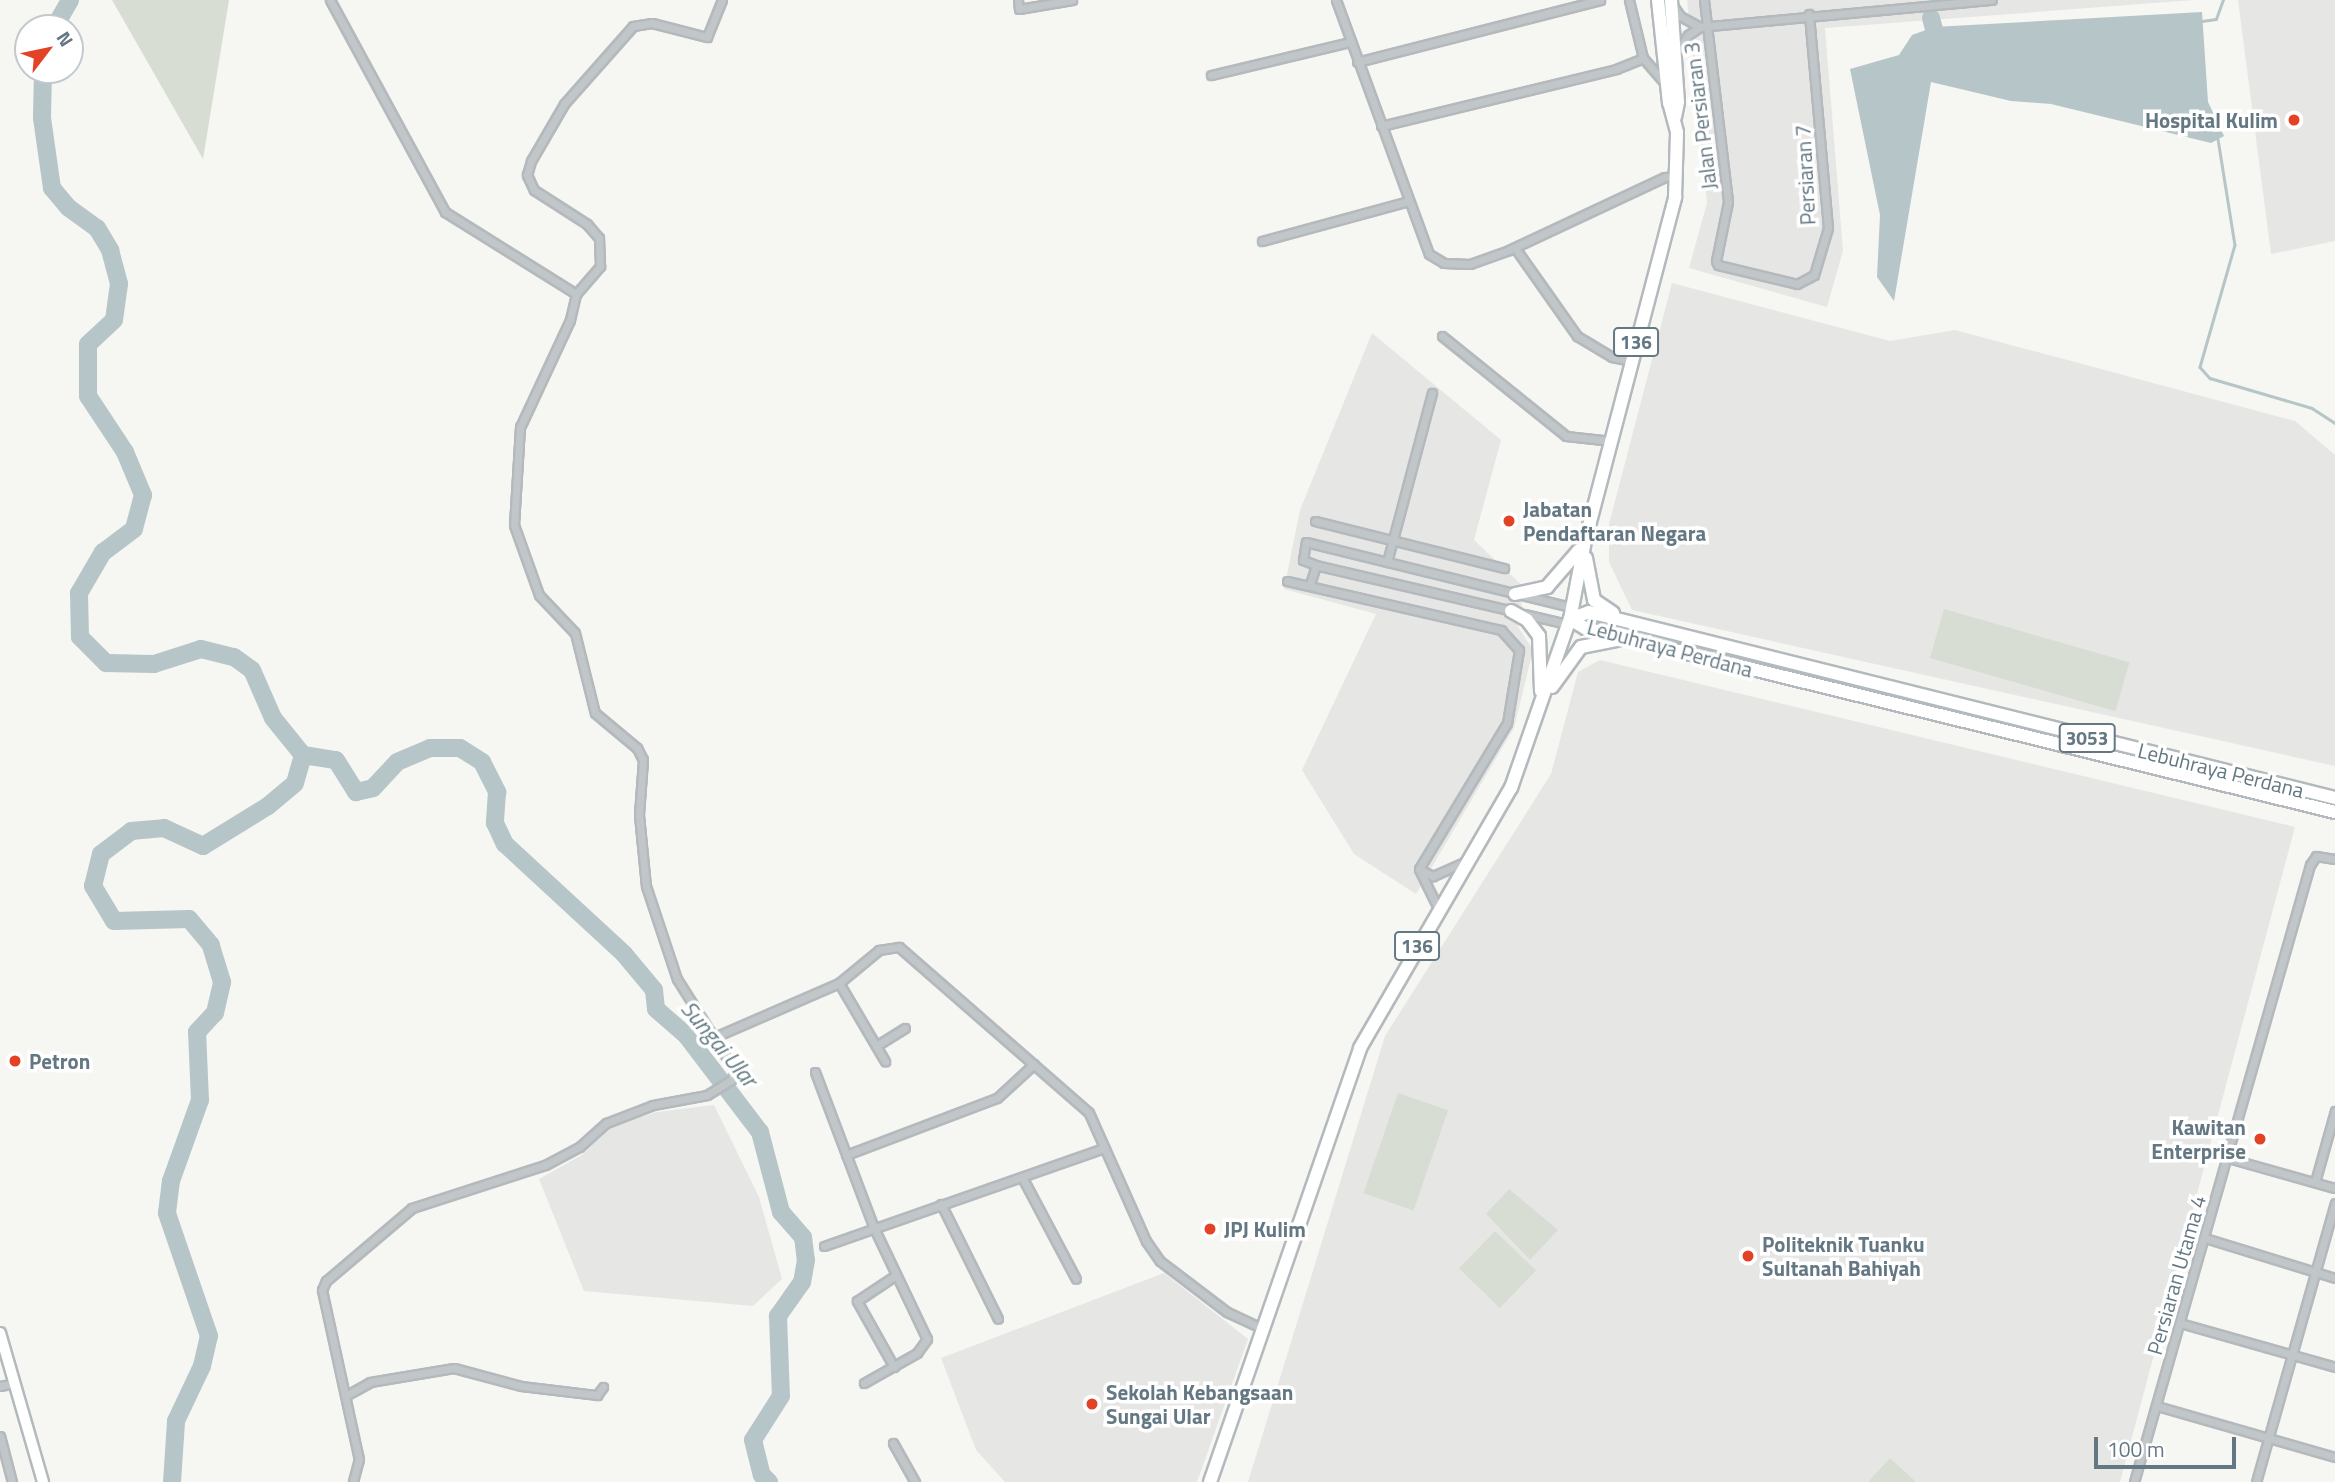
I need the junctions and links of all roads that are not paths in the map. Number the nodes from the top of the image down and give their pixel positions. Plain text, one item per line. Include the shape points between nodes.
1 (330, 0) edge
2 (722, 0) edge
3 (1018, 0) edge
4 (1072, 0) edge
5 (1336, 0) edge
6 (1600, 0) edge
7 (1629, 0) edge
8 (1658, 0) edge
9 (1671, 0) edge
10 (1704, 0) edge
11 (1992, 0) edge
12 (1951, 2) edge
13 (1809, 14) junction
14 (1704, 26) junction
15 (1350, 42) junction
16 (1675, 57) junction
17 (1643, 58) junction
18 (1357, 62) junction
19 (1211, 75) dead end
20 (1667, 86) junction
21 (1675, 117) junction
22 (1381, 126) junction
23 (1676, 176) junction
24 (1409, 201) junction
25 (1262, 241) dead end
26 (1515, 248) junction
27 (1761, 277) joint
28 (576, 294) junction
29 (1442, 336) dead end
30 (1631, 361) junction
31 (1432, 393) dead end
32 (1612, 441) junction
33 (1315, 521) dead end
34 (1392, 541) junction
35 (1585, 541) junction
36 (1387, 562) junction
37 (1316, 565) junction
38 (1504, 568) dead end
39 (1287, 581) dead end
40 (1310, 584) junction
41 (1515, 594) junction
42 (1511, 611) junction
43 (1570, 617) junction
44 (1650, 629) junction
45 (1671, 635) junction
46 (1645, 642) junction
47 (1839, 677) junction
48 (1784, 678) junction
49 (1541, 706) junction
50 (2335, 798) edge
51 (2335, 812) edge
52 (2335, 859) edge
53 (1467, 861) junction
54 (1419, 869) junction
55 (1438, 908) junction
56 (839, 983) junction
57 (905, 1027) dead end
58 (717, 1037) junction
59 (876, 1046) junction
60 (885, 1061) dead end
61 (1034, 1064) junction
62 (815, 1072) dead end
63 (2335, 1111) edge
64 (1104, 1148) junction
65 (846, 1154) junction
66 (2228, 1158) junction
67 (1022, 1177) junction
68 (2315, 1182) junction
69 (2335, 1188) edge
70 (2335, 1203) edge
71 (941, 1204) junction
72 (874, 1228) junction
73 (2205, 1238) junction
74 (824, 1246) dead end
75 (2315, 1272) junction
76 (896, 1275) junction
77 (2335, 1278) edge
78 (1076, 1279) dead end
79 (998, 1319) dead end
80 (2180, 1324) junction
81 (1263, 1329) junction
82 (0, 1333) edge
83 (2293, 1355) junction
84 (894, 1367) junction
85 (2335, 1367) edge
86 (15, 1383) junction
87 (864, 1384) dead end
88 (0, 1386) edge
89 (603, 1387) dead end
90 (347, 1395) junction
91 (2157, 1406) junction
92 (0, 1436) edge
93 (2268, 1440) junction
94 (893, 1443) dead end
95 (2335, 1457) edge
96 (12, 1482) edge
97 (43, 1482) edge
98 (353, 1482) edge
99 (915, 1482) edge
100 (1210, 1482) edge
101 (2134, 1482) edge
102 (2256, 1482) edge

1 - 28 street via 445,212
2 - 28 street via 707,37 652,23 633,26 564,104 531,160 527,175 534,190 587,224 599,238 600,267
3 - 4 street via 1019,9
5 - 15 street
6 - 18 street
7 - 17 street
8 - 20 main road, 136
9 - 14 street via 1680,16
9 - 16 main road, 136
10 - 14 street, Jalan Persiaran 3
11 - 12 street
12 - 13 street
13 - 14 street
13 - 27 street, Persiaran 7 via 1828,228 1814,275 1807,281 1797,285
14 - 16 street via 1681,42
14 - 27 street, Jalan Persiaran 3 via 1728,202 1714,255 1718,265
15 - 18 street
15 - 19 street
16 - 21 main road, 136
17 - 20 street
17 - 22 street via 1616,69
18 - 22 street
20 - 21 main road, 136
21 - 23 main road, 136
22 - 24 street
23 - 26 street via 1665,177
23 - 30 main road, 136
24 - 25 street
24 - 26 street via 1429,254 1444,263 1470,264
26 - 30 street via 1577,336 1612,357
28 - 58 street via 570,320 520,426 514,524 539,595 575,633 595,713 637,748 643,760 639,815 646,886 677,978
29 - 32 street via 1566,436
30 - 32 main road, 136
31 - 34 street
32 - 35 main road, 136
33 - 34 street
34 - 36 street
34 - 38 street
35 - 41 main road via 1558,579 1536,592
35 - 43 main road, 136
35 - 44 main road via 1594,600
36 - 37 street via 1306,542 1303,560
36 - 41 street
37 - 40 street
37 - 42 street
39 - 40 street
40 - 54 street via 1502,630 1520,650 1507,723
41 - 43 street
42 - 43 street
42 - 49 main road via 1527,620 1539,636
43 - 44 main road, Lebuhraya Perdana / 3053 via 1589,612
43 - 46 main road, Lebuhraya Perdana / 3053 via 1585,628
43 - 49 main road, 136
44 - 45 main road, Lebuhraya Perdana / 3053
45 - 47 main road, Lebuhraya Perdana / 3053
45 - 48 main road
46 - 48 main road, Lebuhraya Perdana / 3053
46 - 49 main road via 1604,640 1581,647
47 - 48 main road
47 - 50 main road, Lebuhraya Perdana / 3053
48 - 51 main road, Lebuhraya Perdana / 3053
49 - 53 main road, 136 via 1511,788
52 - 66 street, Persiaran Utama 4 via 2316,856 2310,864
53 - 54 street via 1433,876
53 - 55 main road, 136
54 - 55 street
55 - 81 main road, 136 via 1360,1048
56 - 58 street
56 - 59 street
56 - 61 street via 879,950 899,947
57 - 59 street
58 - 90 street via 734,1065 731,1080 716,1091 621,1116 545,1165 412,1208 335,1274 322,1290
59 - 60 street
61 - 64 street via 1089,1113
61 - 65 street via 997,1098
62 - 65 street
63 - 68 street
64 - 67 street
64 - 81 street via 1160,1261 1227,1312
65 - 72 street
66 - 68 street
66 - 73 street, Persiaran Utama 4
67 - 71 street
67 - 78 street
68 - 69 street
70 - 75 street
71 - 72 street
71 - 79 street
72 - 74 street
72 - 76 street
73 - 75 street
73 - 80 street, Persiaran Utama 4
75 - 77 street
75 - 83 street
76 - 84 street via 927,1339 917,1353
76 - 84 street via 857,1301
80 - 83 street
80 - 91 street, Persiaran Utama 4
81 - 100 main road, 136
82 - 86 main road
83 - 85 street
83 - 93 street
84 - 87 street
86 - 88 street
86 - 97 main road
89 - 90 street via 597,1395 521,1386 454,1368 370,1382
90 - 98 street via 359,1459
91 - 93 street
91 - 101 street, Persiaran Utama 4
92 - 96 street
93 - 95 street
93 - 102 street
94 - 99 street

